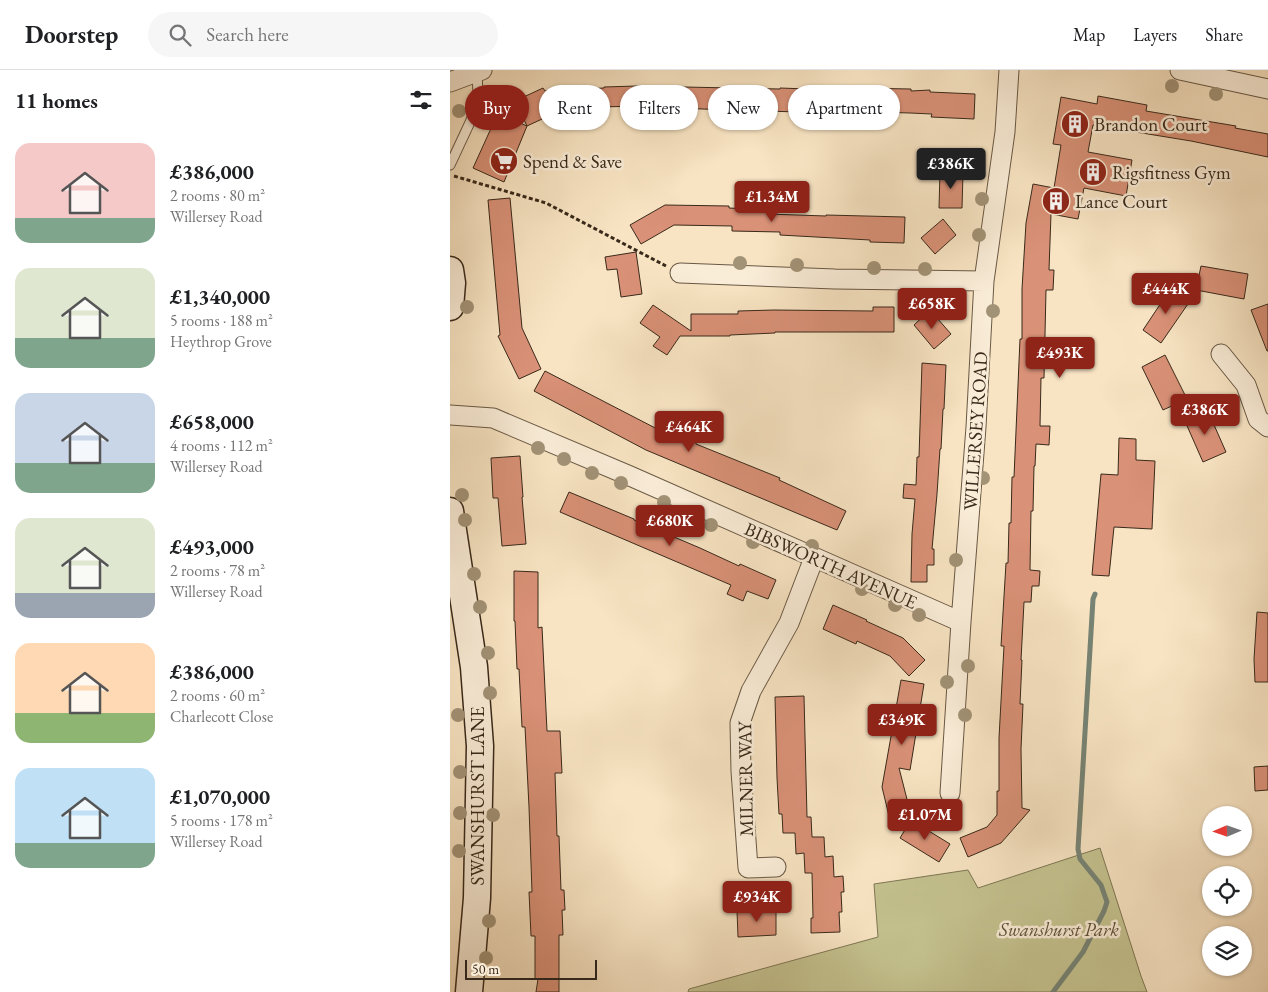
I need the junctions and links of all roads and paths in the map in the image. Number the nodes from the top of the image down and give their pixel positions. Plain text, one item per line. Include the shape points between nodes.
1 (1009, 70) edge
2 (1180, 70) edge
3 (479, 71) edge
4 (450, 82) edge
5 (1268, 89) edge
6 (450, 164) edge
7 (450, 174) edge
8 (450, 270) edge
9 (680, 273) joint
10 (984, 281) junction
11 (450, 307) edge
12 (1221, 354) dead end
13 (450, 415) edge
14 (1268, 427) edge
15 (450, 510) edge
16 (814, 558) junction
17 (961, 622) junction
18 (950, 793) dead end
19 (776, 866) dead end
20 (469, 992) edge

1 - 10 street, WILLERSEY ROAD via 1005,132
2 - 5 street
3 - 4 street
3 - 6 lane via 478,95 472,118
7 - 9 path via 546,203
8 - 11 main road
9 - 10 street
10 - 17 street, WILLERSEY ROAD
12 - 14 street via 1246,385 1258,419
13 - 16 street, BIBSWORTH AVENUE via 493,418
15 - 20 main road, SWANSHURST LANE via 474,667 480,746 477,898
16 - 17 street, BIBSWORTH AVENUE
16 - 19 street, MILNER WAY via 789,623 751,691 740,723 748,868
17 - 18 street, WILLERSEY ROAD

